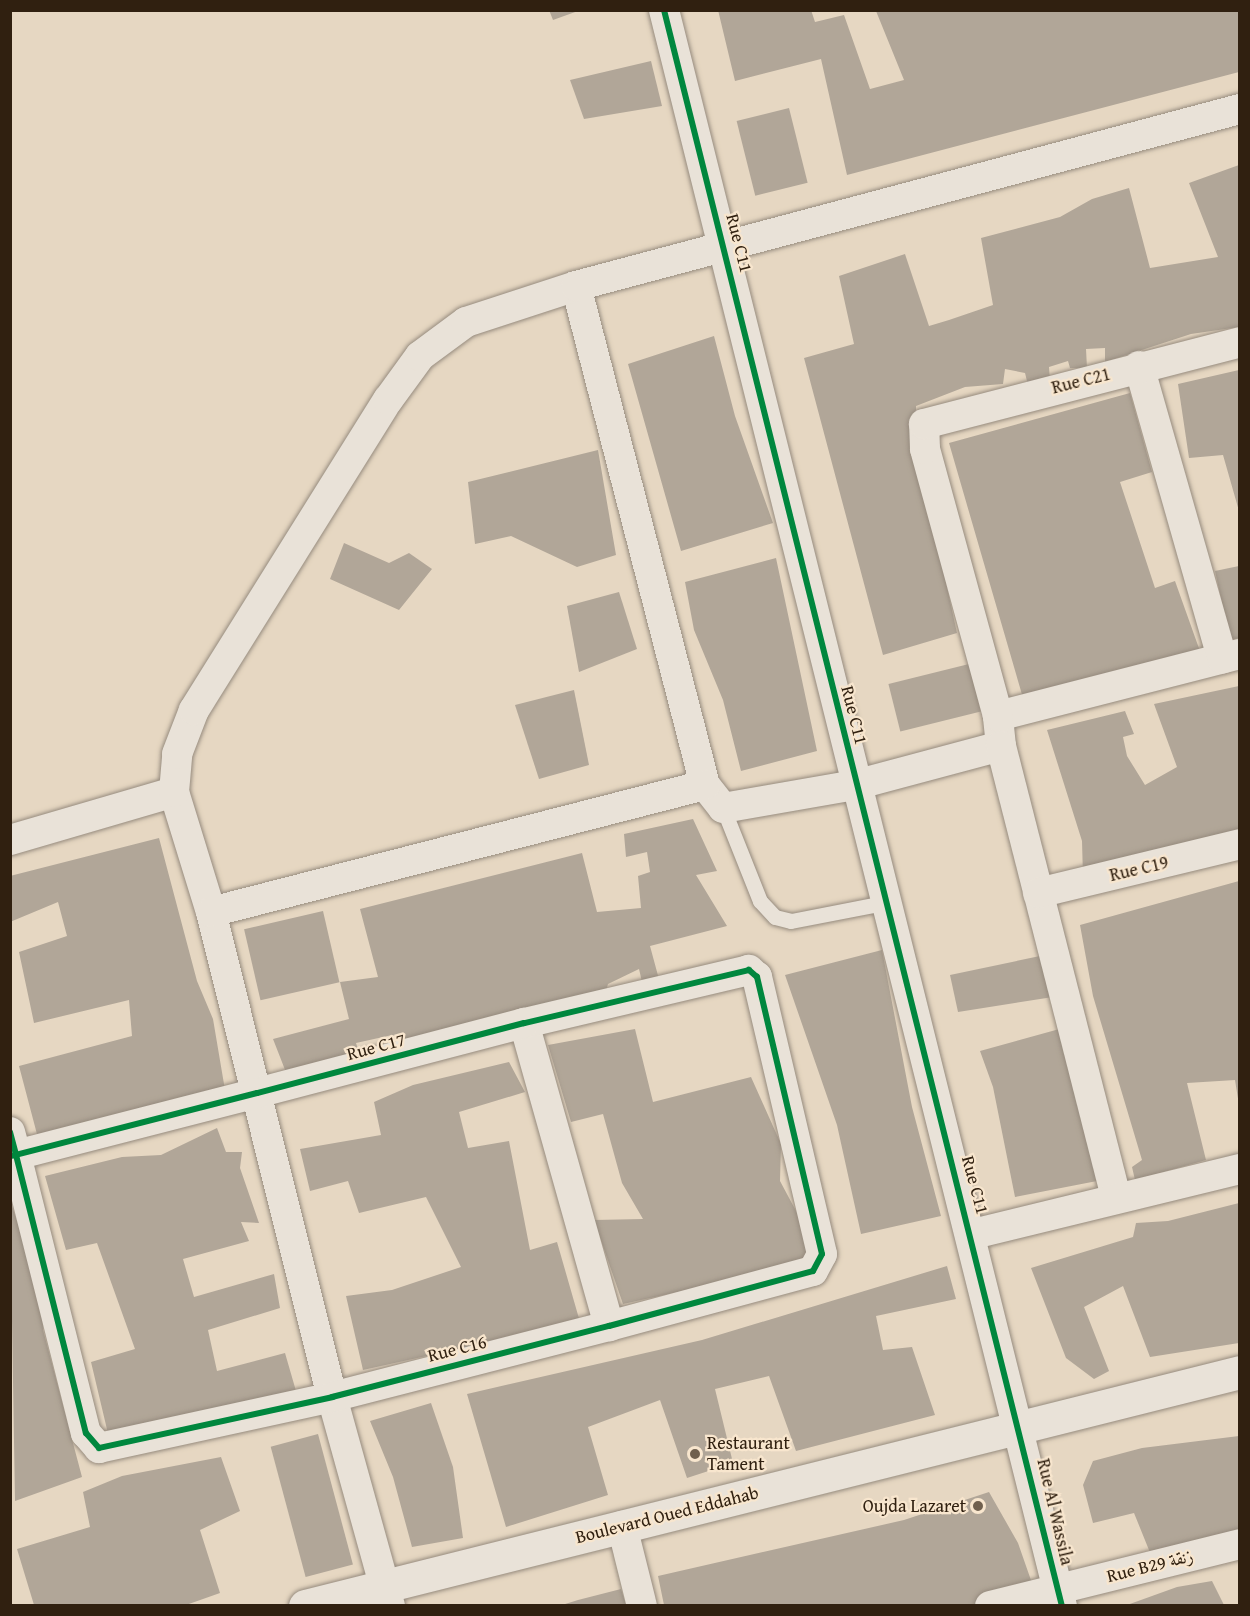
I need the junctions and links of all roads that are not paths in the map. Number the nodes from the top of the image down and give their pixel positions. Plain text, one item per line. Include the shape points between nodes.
1 (664, 10) edge
2 (1239, 109) edge
3 (725, 247) junction
4 (576, 286) junction
5 (1239, 342) edge
6 (1139, 366) junction
7 (1231, 656) edge
8 (998, 716) junction
9 (1001, 746) junction
10 (705, 785) junction
11 (855, 785) junction
12 (174, 792) junction
13 (723, 808) junction
14 (10, 840) edge
15 (1239, 844) edge
16 (1038, 893) junction
17 (884, 903) junction
18 (210, 912) junction
19 (524, 1023) junction
20 (256, 1093) junction
21 (12, 1148) edge
22 (1239, 1169) edge
23 (1116, 1197) junction
24 (973, 1234) junction
25 (813, 1271) joint
26 (609, 1326) junction
27 (1239, 1372) edge
28 (332, 1397) junction
29 (1020, 1426) junction
30 (622, 1526) junction
31 (1239, 1544) edge
32 (388, 1595) edge
33 (1060, 1597) edge
34 (305, 1605) edge
35 (642, 1605) edge
36 (990, 1605) edge

1 - 3 street, Rue C11
2 - 3 street
3 - 4 street
3 - 11 street, Rue C11
4 - 10 street
4 - 12 street via 466,322 420,356 194,710 177,754
5 - 6 street, Rue C21
6 - 7 street
6 - 8 street, Rue C21 via 924,424 925,449
7 - 8 street
8 - 9 street
9 - 11 street
9 - 16 street
10 - 13 street
10 - 18 street
11 - 13 street
11 - 17 street, Rue C11
12 - 14 street
12 - 18 street
13 - 17 lane via 760,902 775,917 791,921
15 - 16 street, Rue C19
16 - 23 street
17 - 24 street, Rue C11
18 - 20 street
19 - 20 street, Rue C17
19 - 25 street, Rue C17 via 749,970 757,976 823,1244 820,1264
19 - 26 street
20 - 21 street, Rue C17
20 - 28 street
21 - 28 street, Rue C16 via 86,1433 94,1446 107,1449
22 - 23 street
23 - 24 street
24 - 29 street, Rue C11
25 - 26 street, Rue C16
26 - 28 street, Rue C16
27 - 29 street, Boulevard Oued Eddahab
28 - 32 street
29 - 30 street, Boulevard Oued Eddahab
29 - 33 street, Rue Al Wassila
30 - 32 street, Boulevard Oued Eddahab
30 - 35 street
31 - 33 street, Rue B29 زنقة
32 - 34 street, Boulevard Oued Eddahab
33 - 36 street, Rue B29 زنقة

